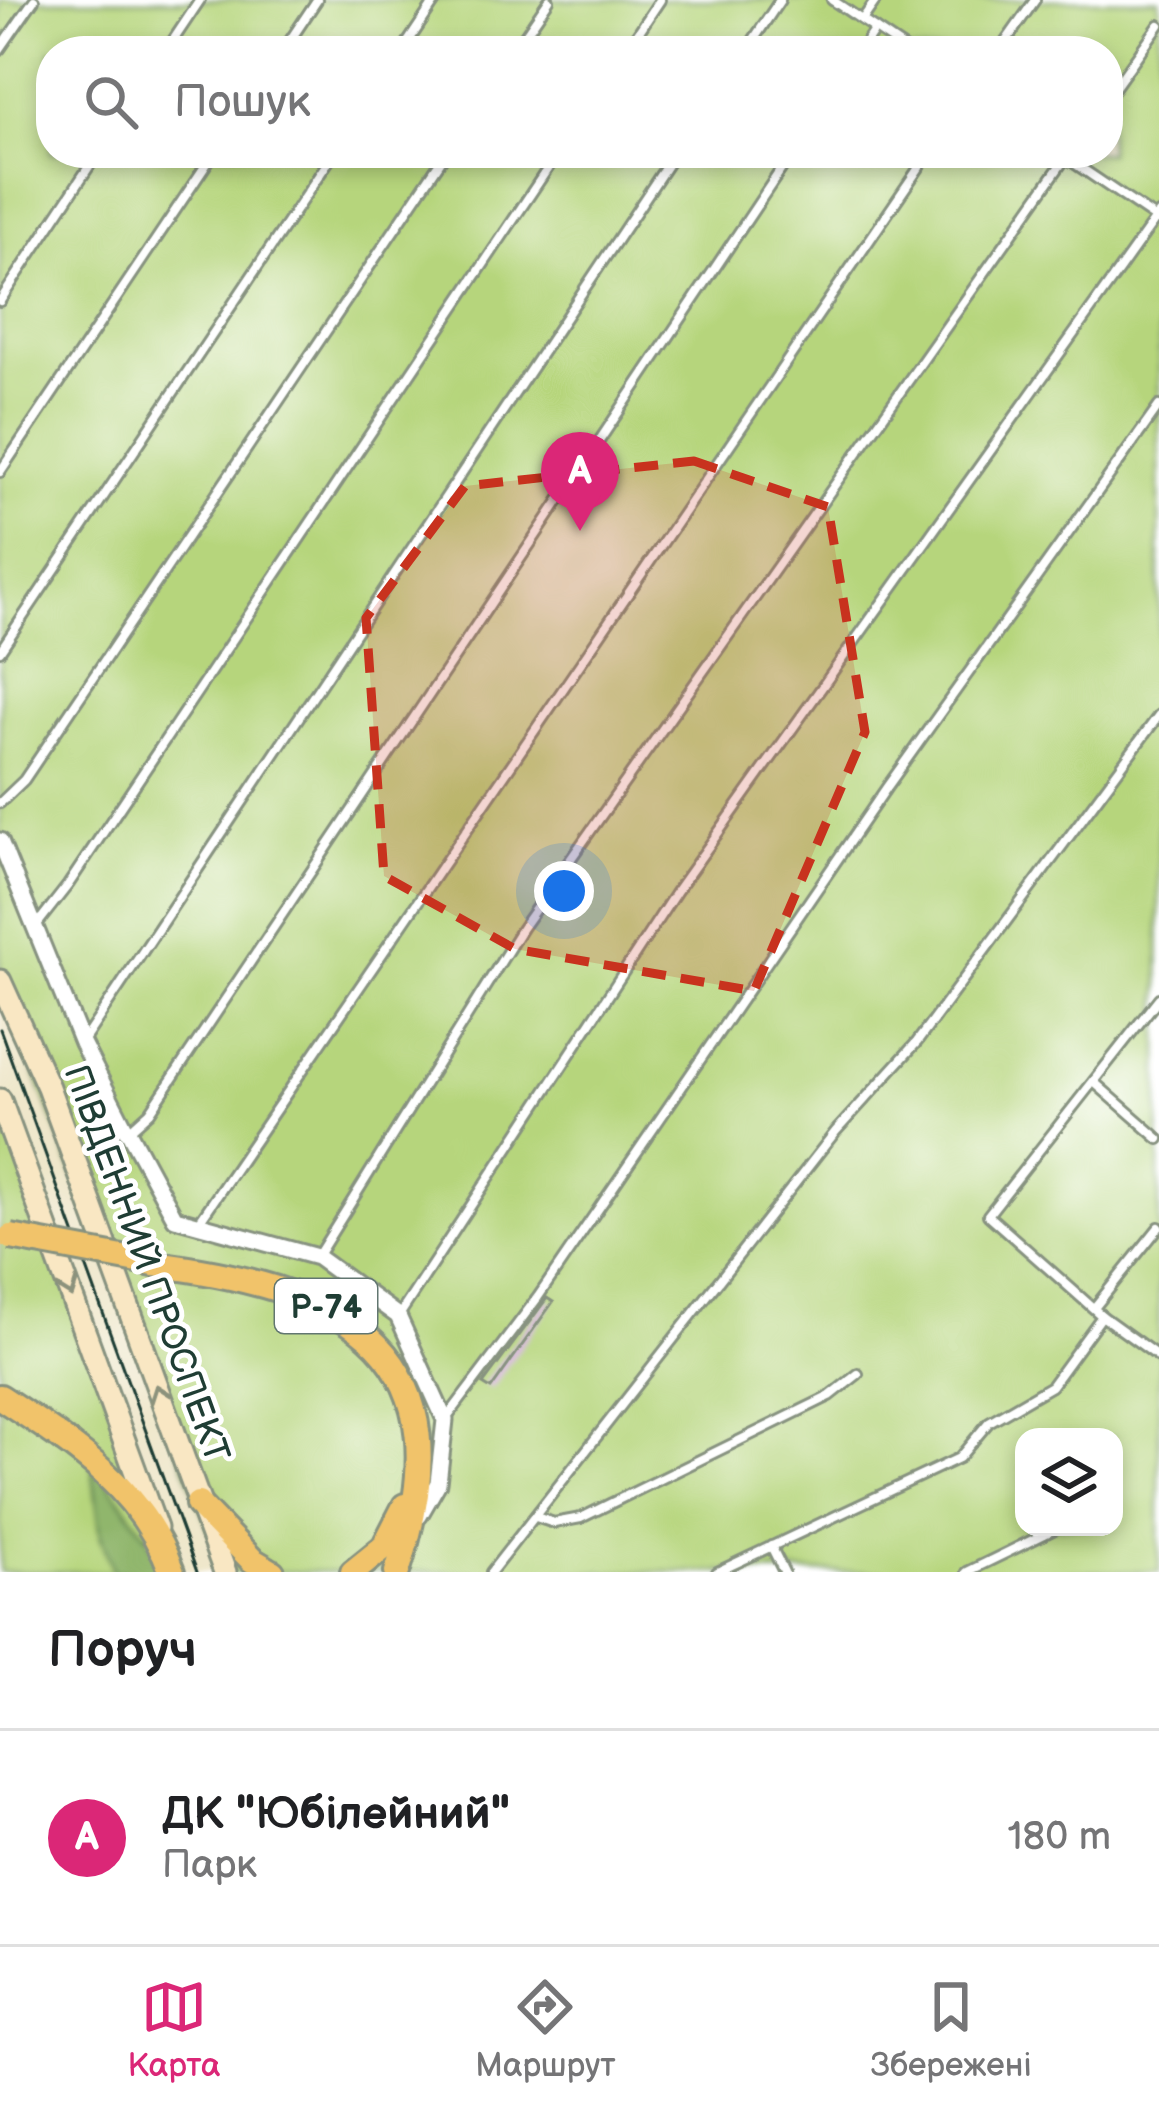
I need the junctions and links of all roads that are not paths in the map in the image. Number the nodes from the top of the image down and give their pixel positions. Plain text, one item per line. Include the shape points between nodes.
1 (34, 0) edge
2 (200, 0) edge
3 (317, 0) edge
4 (436, 0) edge
5 (548, 0) edge
6 (660, 0) edge
7 (780, 0) edge
8 (832, 0) edge
9 (876, 0) edge
10 (1035, 0) edge
11 (862, 20) junction
12 (1159, 25) edge
13 (875, 29) junction
14 (176, 36) edge
15 (293, 36) edge
16 (412, 36) edge
17 (524, 36) edge
18 (636, 36) edge
19 (756, 36) edge
20 (870, 36) edge
21 (886, 36) edge
22 (1010, 36) edge
23 (0, 49) edge
24 (1123, 76) edge
25 (88, 168) edge
26 (204, 168) edge
27 (324, 168) edge
28 (436, 168) edge
29 (548, 168) edge
30 (665, 168) edge
31 (782, 168) edge
32 (919, 168) edge
33 (1054, 168) edge
34 (1085, 168) edge
35 (1158, 218) edge
36 (0, 301) edge
37 (1159, 406) edge
38 (0, 472) edge
39 (0, 651) edge
40 (1159, 716) edge
41 (0, 803) edge
42 (0, 842) edge
43 (34, 927) junction
44 (0, 981) edge
45 (1159, 998) edge
46 (82, 1043) junction
47 (1095, 1083) junction
48 (0, 1100) edge
49 (127, 1131) junction
50 (1159, 1139) edge
51 (198, 1223) junction
52 (1159, 1227) edge
53 (6, 1236) edge
54 (316, 1256) junction
55 (1098, 1312) junction
56 (398, 1316) junction
57 (1159, 1357) edge
58 (858, 1374) dead end
59 (0, 1397) edge
60 (445, 1420) junction
61 (422, 1446) junction
62 (198, 1504) junction
63 (536, 1517) junction
64 (158, 1534) junction
65 (410, 1535) junction
66 (1041, 1536) edge
67 (771, 1546) junction
68 (172, 1572) edge
69 (225, 1572) edge
70 (272, 1572) edge
71 (353, 1572) edge
72 (397, 1572) edge
73 (491, 1572) edge
74 (717, 1572) edge
75 (784, 1572) edge
76 (967, 1572) edge

1 - 23 lane
2 - 14 lane
3 - 15 lane
4 - 16 lane
5 - 17 lane
6 - 18 lane
7 - 19 lane
8 - 11 lane
9 - 11 lane
10 - 22 lane
11 - 13 lane
12 - 24 lane
13 - 20 lane
13 - 21 lane
25 - 36 lane
26 - 38 lane
27 - 39 lane
28 - 41 lane via 24,780
29 - 43 lane
30 - 46 lane
31 - 49 lane via 150,1112
32 - 51 lane
33 - 54 lane via 522,928
34 - 35 lane
35 - 56 lane via 676,892
37 - 60 lane
40 - 63 lane via 917,1042 836,1131
42 - 43 street
43 - 46 street
62 -> 44 main road, ПІВДЕННИЙ ПРОСПЕКТ via 48,1087
45 - 47 lane
46 - 49 street
47 - 50 lane
47 - 55 lane via 988,1216
48 -> 64 main road
49 - 51 street via 175,1218
51 - 54 street
52 - 55 lane
53 - 61 main road, Р-74, bridge via 282,1287 345,1316 391,1363
54 - 56 street
55 - 57 lane
55 - 67 lane via 1052,1386 989,1422 959,1458
56 - 60 street
58 - 63 lane via 830,1396 581,1518
59 - 64 main road via 91,1459
60 - 65 street via 438,1483
61 - 65 main road, Р-74
61 - 71 main road via 392,1534
62 - 69 main road, ПІВДЕННИЙ ПРОСПЕКТ
62 - 70 main road
63 - 73 lane
64 - 68 main road
65 - 72 main road, Р-74
66 - 76 lane
67 - 74 lane
67 - 75 lane

